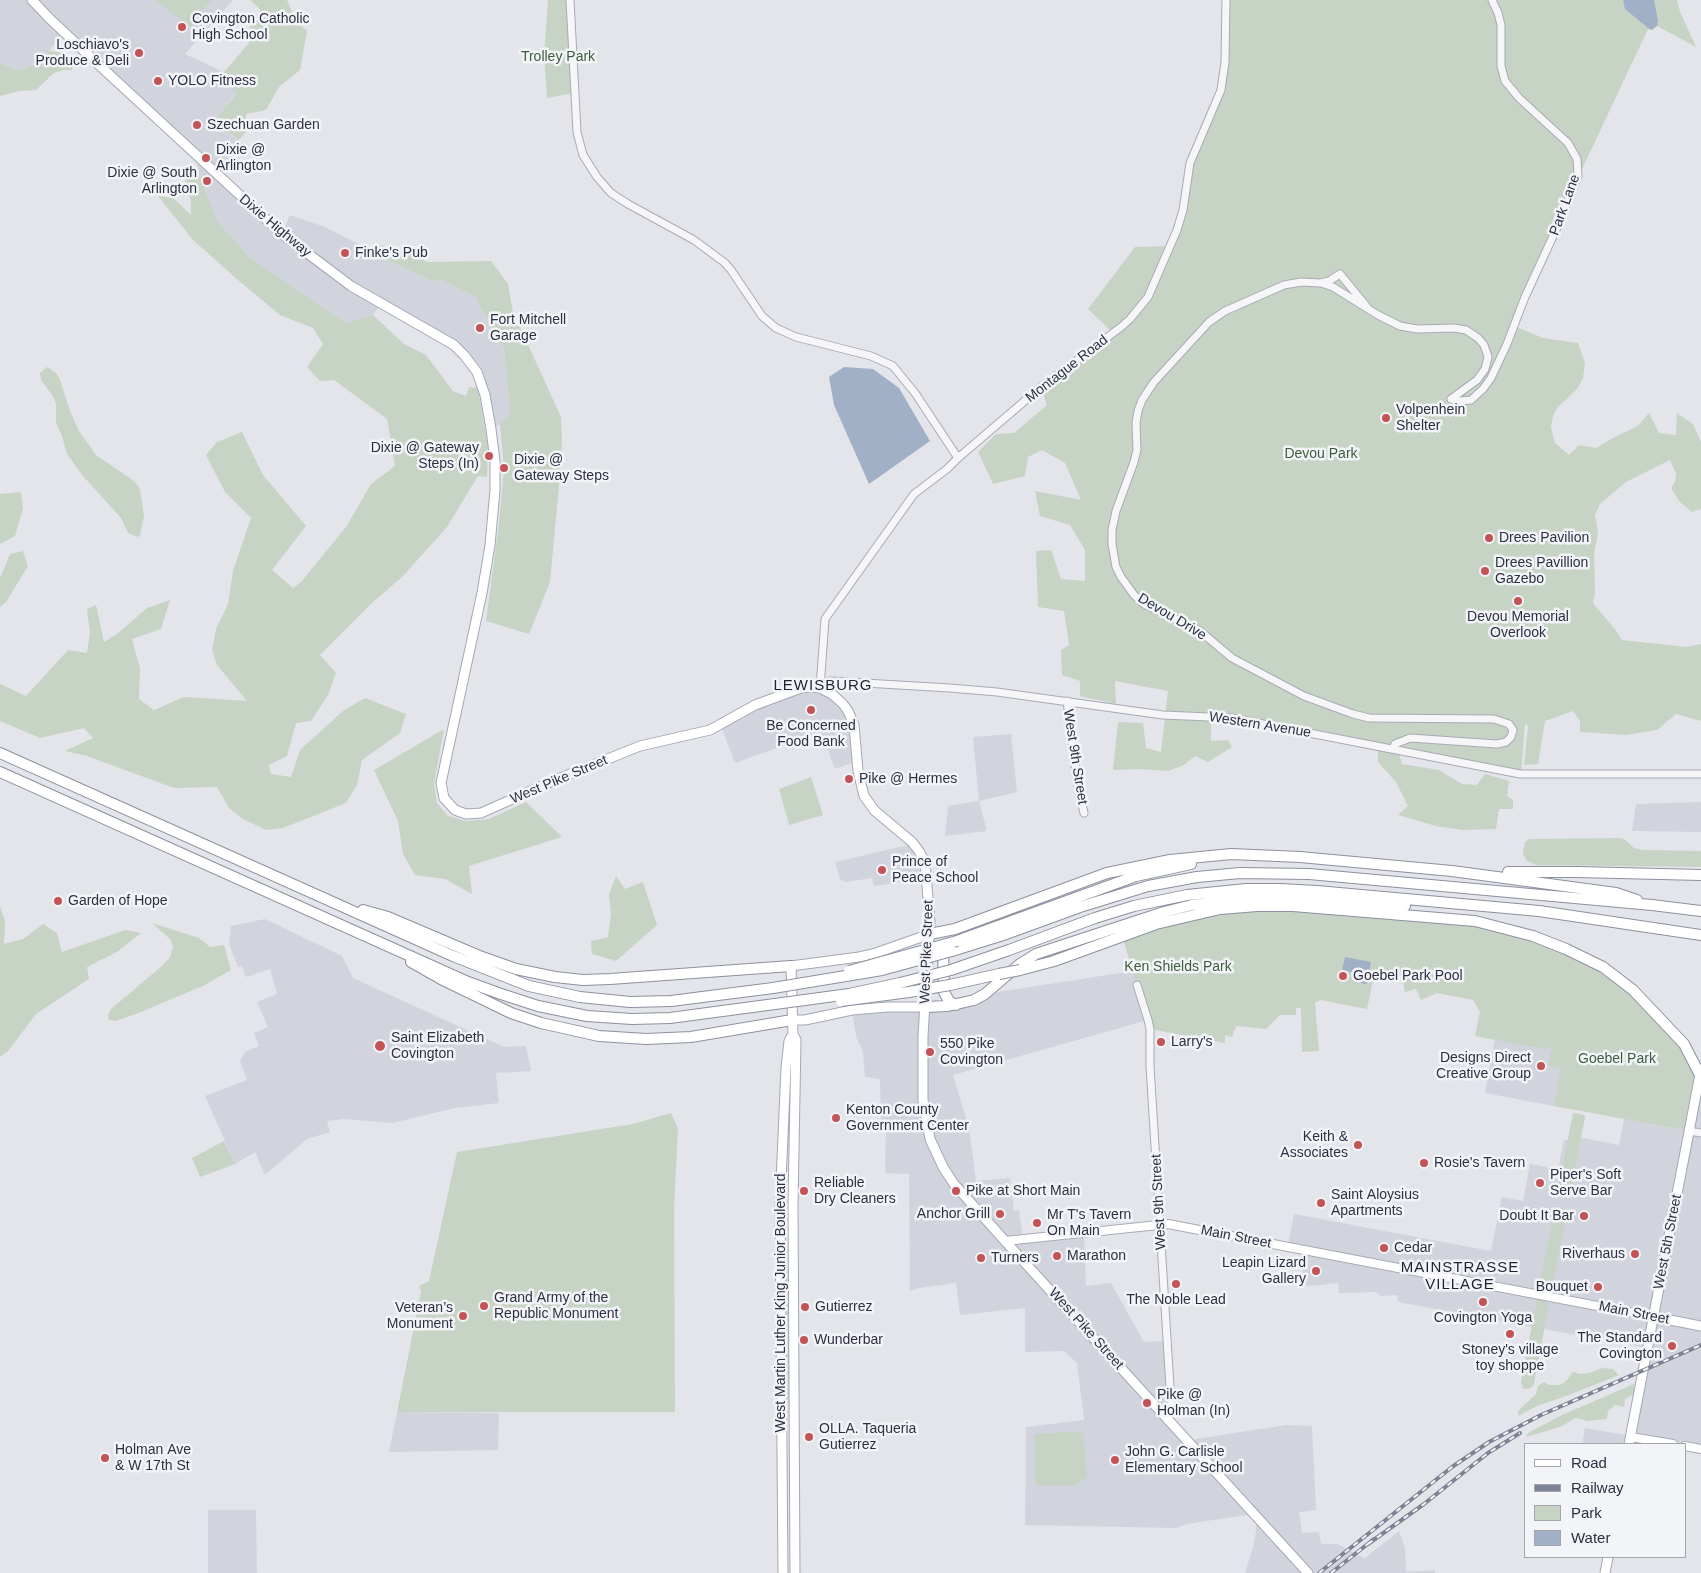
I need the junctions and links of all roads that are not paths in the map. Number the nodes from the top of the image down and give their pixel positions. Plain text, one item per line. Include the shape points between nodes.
1 (32, 0) edge
2 (570, 0) edge
3 (1226, 0) edge
4 (1492, 0) edge
5 (1321, 282) junction
6 (1368, 307) junction
7 (1451, 399) joint
8 (494, 452) joint
9 (958, 458) junction
10 (820, 688) junction
11 (1067, 702) junction
12 (1392, 749) junction
13 (0, 753) edge
14 (0, 772) edge
15 (1701, 774) edge
16 (1084, 813) dead end
17 (1264, 855) junction
18 (1452, 871) junction
19 (1701, 875) edge
20 (1088, 899) junction
21 (1444, 902) junction
22 (335, 903) junction
23 (1652, 905) junction
24 (1699, 911) edge
25 (1141, 924) junction
26 (955, 928) junction
27 (930, 934) junction
28 (1697, 934) edge
29 (372, 937) junction
30 (1101, 938) junction
31 (791, 966) junction
32 (799, 984) junction
33 (1137, 985) dead end
34 (956, 1004) junction
35 (775, 1006) junction
36 (925, 1006) junction
37 (792, 1020) junction
38 (793, 1034) junction
39 (1700, 1071) edge
40 (1689, 1131) junction
41 (1701, 1133) edge
42 (1160, 1224) junction
43 (1006, 1242) junction
44 (1655, 1317) junction
45 (1701, 1326) edge
46 (1168, 1421) junction
47 (1630, 1440) edge
48 (1662, 1443) edge
49 (1686, 1446) edge
50 (1701, 1449) edge
51 (1608, 1558) edge
52 (783, 1573) edge
53 (795, 1573) edge
54 (1308, 1573) edge
55 (1605, 1573) edge

1 - 8 main road, Dixie Highway via 282,234 351,286 443,338 464,354 485,395
2 - 9 street via 577,132 583,155 603,184 611,193 694,240 725,264 762,316 784,332 880,359 893,366
3 - 9 street, Montague Road via 1221,90 1193,152 1177,230 1148,297 1121,327 1041,387
4 - 7 street, Park Lane via 1501,25 1501,66 1506,84 1568,144 1577,159 1578,176 1491,378 1470,400
5 - 6 street, Devou Drive
5 - 6 street, Devou Drive via 1340,274
5 - 12 street, Devou Drive via 1284,285 1220,314 1203,328 1148,390 1138,411 1133,468 1112,530 1113,554 1121,577 1144,604 1200,631 1243,665 1321,704 1369,718 1494,719 1509,724 1513,730 1506,742 1497,744 1410,738 1395,744
6 - 7 street, Devou Drive via 1404,327 1454,328 1466,330 1478,338 1486,349 1488,360 1485,369 1477,380
8 - 10 main road, West Pike Street via 496,490 485,578 441,783 444,798 455,810 466,814 481,813 640,746 710,730 765,701 801,688
9 - 10 street, Montague Road via 914,494 828,614 824,622
10 - 11 street, Western Avenue via 830,681 987,691
10 - 27 main road, West Pike Street via 837,698 853,720 860,783 869,804 912,842 925,862
11 - 12 street, Western Avenue via 1163,715 1232,718
11 - 16 street, West 9th Street
12 - 15 street, Western Avenue via 1520,774
13 - 22 highway
14 - 29 highway
17 - 18 highway
17 - 20 highway via 1182,865 1127,879
17 - 26 highway via 1194,857 1124,868
18 - 19 highway
18 - 23 highway via 1616,893
20 - 23 highway via 1197,877 1261,872
20 - 32 highway, bridge via 957,941
20 - 32 highway, bridge via 1003,935 952,951 882,970
21 - 25 highway via 1403,906 1249,898 1192,905
21 - 28 highway via 1539,911
21 - 35 highway, bridge via 1280,889 1187,895 1095,918 951,970 850,994
22 - 31 highway via 388,917 516,969 555,977 610,979
22 - 32 highway, bridge via 490,972 566,995 651,1002 713,997
23 - 24 highway
25 - 30 highway
25 - 39 highway via 1220,909 1293,906 1450,918 1504,927 1566,949 1621,980 1684,1044
26 - 27 highway
26 - 34 highway via 943,939 944,992 949,1001
27 - 31 main road via 866,956
27 - 36 main road, West Pike Street
29 - 35 highway via 468,982 538,1006 573,1014 648,1019
29 - 37 highway via 487,1002 541,1023 578,1032 627,1039 673,1038
30 - 34 highway via 1036,954 985,994
30 - 35 highway, bridge via 1054,961 950,985 867,999
31 - 37 main road, West Martin Luther King Junior Boulevard
33 - 42 street, West 9th Street via 1150,1029
34 - 36 highway
36 - 37 main road via 852,1010
36 - 43 main road, West Pike Street via 922,1086 930,1139 954,1184
37 - 38 main road, West Martin Luther King Junior Boulevard
38 - 52 main road, West Martin Luther King Junior Boulevard via 789,1041 786,1068 780,1204
38 - 53 main road, West Martin Luther King Junior Boulevard via 796,1040 793,1204
39 - 40 main road, West 5th Street
40 - 41 street
40 - 44 main road, West 5th Street
42 - 43 main road, Main Street
42 - 44 main road, Main Street
42 - 46 street, West 9th Street via 1171,1403
43 - 46 main road, West Pike Street
44 - 45 main road, Main Street
44 - 47 main road, West 5th Street
46 - 54 main road, West Pike Street
47 - 48 main road
49 - 50 main road
51 - 55 main road

